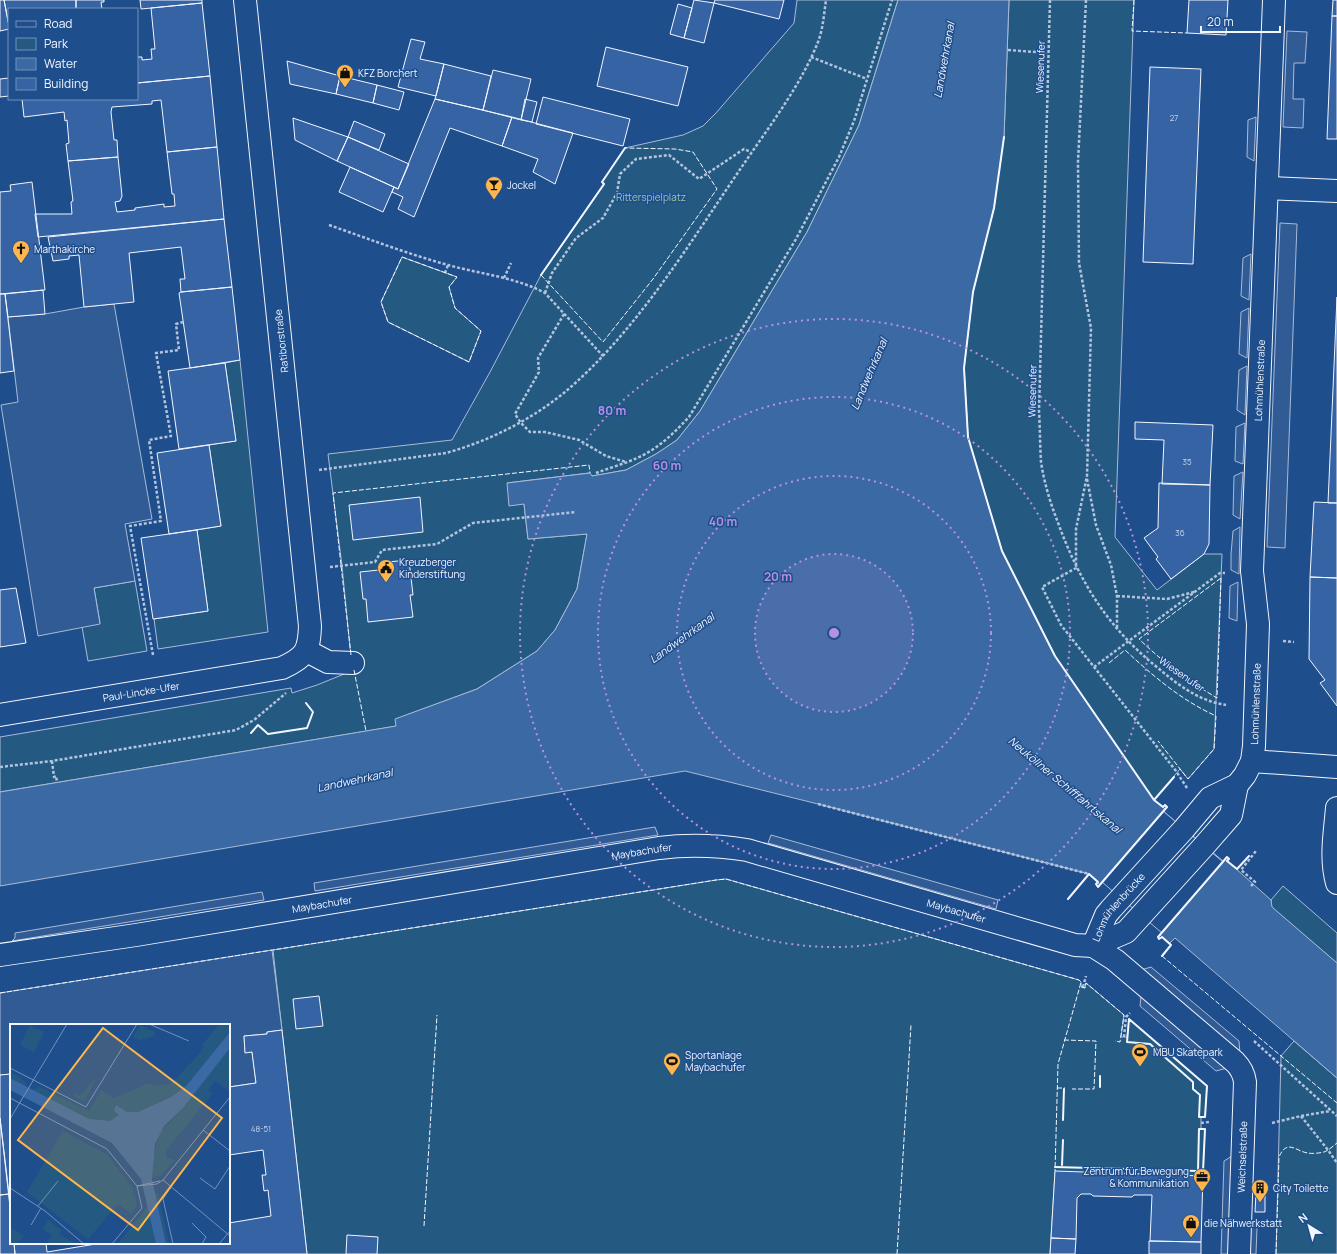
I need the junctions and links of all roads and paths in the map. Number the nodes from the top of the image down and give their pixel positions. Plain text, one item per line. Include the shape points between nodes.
1 (245, 0) edge
2 (826, 0) edge
3 (892, 0) edge
4 (1050, 0) edge
5 (1086, 0) edge
6 (1274, 0) edge
7 (1008, 50) dead end
8 (1048, 53) junction
9 (811, 57) junction
10 (867, 79) junction
11 (751, 152) junction
12 (1267, 188) junction
13 (1337, 191) edge
14 (329, 225) dead end
15 (511, 263) dead end
16 (448, 265) junction
17 (445, 273) dead end
18 (504, 278) junction
19 (545, 292) junction
20 (564, 314) junction
21 (183, 322) dead end
22 (603, 356) junction
23 (521, 423) junction
24 (626, 462) junction
25 (294, 473) junction
26 (596, 473) dead end
27 (1086, 476) junction
28 (576, 512) dead end
29 (330, 567) dead end
30 (1076, 568) junction
31 (1225, 573) dead end
32 (1195, 592) junction
33 (1117, 596) junction
34 (1117, 629) junction
35 (1128, 641) junction
36 (1283, 641) dead end
37 (1294, 642) dead end
38 (307, 651) junction
39 (153, 655) dead end
40 (353, 663) dead end
41 (1094, 668) junction
42 (286, 693) dead end
43 (1226, 705) dead end
44 (0, 715) edge
45 (52, 761) junction
46 (1252, 761) junction
47 (0, 767) edge
48 (1337, 767) edge
49 (57, 782) dead end
50 (1237, 785) junction
51 (1190, 793) dead end
52 (818, 804) dead end
53 (1337, 808) edge
54 (1256, 851) dead end
55 (1089, 874) dead end
56 (1337, 882) edge
57 (1251, 886) dead end
58 (1093, 946) junction
59 (0, 955) edge
60 (1086, 976) dead end
61 (1083, 987) dead end
62 (1130, 1013) dead end
63 (1124, 1037) dead end
64 (1254, 1041) dead end
65 (1235, 1062) joint
66 (1331, 1110) junction
67 (1301, 1116) junction
68 (1337, 1116) edge
69 (1209, 1122) dead end
70 (1272, 1122) dead end
71 (1201, 1123) dead end
72 (1337, 1163) edge
73 (1238, 1254) edge

1 - 25 street, Ratiborstraße
2 - 9 path via 819,40
3 - 10 path
4 - 8 path, Wiesenufer
5 - 27 path via 1078,162 1079,263 1091,328
6 - 12 street, Lohmühlenstraße
7 - 8 path
8 - 30 path, Wiesenufer via 1039,411 1042,463 1050,500
9 - 10 path
9 - 11 path via 796,86
10 - 24 path via 839,158 796,239 689,417 657,446
11 - 19 path via 744,148 699,179 670,155 636,159 620,174 617,193 603,218 576,238 552,273
11 - 22 path via 651,297
12 - 13 street
12 - 46 street, Lohmühlenstraße via 1252,572 1258,624
14 - 16 path
15 - 18 path
16 - 17 path
16 - 18 path
18 - 19 path
19 - 20 path
20 - 22 path
20 - 23 path via 538,358 539,372 515,414
21 - 39 path via 176,324 179,350 156,353 171,436 148,440 161,521 130,526
22 - 23 path via 564,392
23 - 24 path via 530,432 545,432 579,440 606,456
23 - 25 path via 459,450 446,453
24 - 26 path
25 - 38 street, Ratiborstraße via 310,626
27 - 30 path via 1076,529
27 - 33 path via 1096,525 1111,565
28 - 29 path via 473,523 437,544 382,550 375,562
30 - 34 path, Wiesenufer via 1095,602
30 - 41 path via 1042,587 1061,624
31 - 32 path via 1220,573
32 - 33 path via 1167,599
32 - 35 path
33 - 34 path
34 - 35 path, Wiesenufer
35 - 41 path
35 - 43 path, Wiesenufer via 1169,678 1196,696
36 - 37 path
38 - 40 street via 328,662
38 - 44 street, Paul-Lincke-Ufer via 296,662 282,668
41 - 51 path via 1176,771
42 - 45 path via 254,720 236,730
45 - 47 path
45 - 49 path
46 - 48 street
46 - 50 street
50 - 58 street, Lohmühlenbrücke via 1210,798 1106,915
50 - 58 street, Lohmühlenbrücke via 1231,815 1204,846 1126,932
52 - 55 path
53 - 56 street via 1333,860
54 - 57 path via 1241,870 1255,882
58 - 59 street, Maybachufer via 1075,945 764,855 727,847 702,845 659,848
58 - 65 street, Maybachufer via 1116,960
60 - 61 path
62 - 63 path via 1126,1017
64 - 66 path
65 - 73 street, Weichselstraße via 1244,1074 1245,1082
66 - 67 path
66 - 68 path
67 - 70 path
67 - 72 path
69 - 71 path

